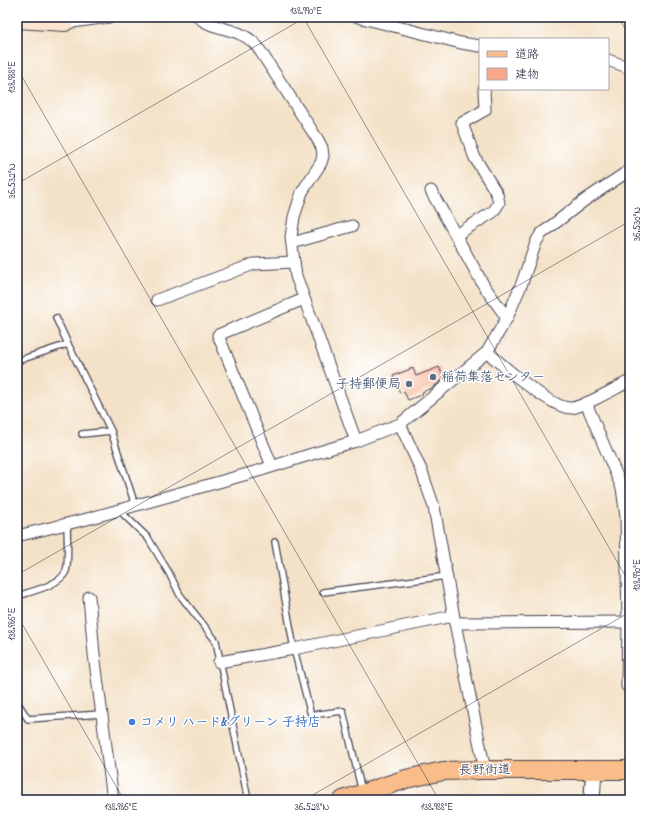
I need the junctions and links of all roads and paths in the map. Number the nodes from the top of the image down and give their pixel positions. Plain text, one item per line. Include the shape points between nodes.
1 (109, 17) edge
2 (198, 17) edge
3 (358, 17) edge
4 (17, 20) edge
5 (65, 23) joint
6 (479, 46) edge
7 (609, 60) edge
8 (630, 68) edge
9 (485, 90) edge
10 (630, 170) edge
11 (431, 191) dead end
12 (352, 226) dead end
13 (456, 235) junction
14 (292, 244) junction
15 (294, 262) junction
16 (304, 299) junction
17 (157, 300) dead end
18 (56, 318) dead end
19 (507, 318) junction
20 (68, 344) junction
21 (487, 352) junction
22 (17, 361) edge
23 (630, 381) edge
24 (586, 403) junction
25 (400, 424) junction
26 (111, 431) junction
27 (82, 434) dead end
28 (356, 441) junction
29 (272, 466) junction
30 (626, 488) edge
31 (136, 505) junction
32 (119, 510) junction
33 (67, 523) junction
34 (17, 536) edge
35 (275, 542) dead end
36 (447, 576) junction
37 (323, 592) dead end
38 (17, 596) edge
39 (89, 597) dead end
40 (454, 620) junction
41 (629, 622) edge
42 (294, 649) junction
43 (220, 662) junction
44 (630, 687) edge
45 (17, 702) edge
46 (101, 714) junction
47 (485, 770) junction
48 (593, 770) junction
49 (630, 770) edge
50 (362, 794) junction
51 (112, 800) edge
52 (248, 800) edge
53 (343, 800) edge
54 (587, 800) edge
55 (594, 800) edge

1 - 5 street
2 - 14 street via 212,25 240,33 258,46 322,148 321,163 302,192 294,217
3 - 6 street
4 - 5 street
7 - 8 street
9 - 13 street via 484,110 462,123 475,158 497,194 499,203 493,212
10 - 19 street via 541,234
11 - 13 street
12 - 14 street
13 - 19 street via 484,286
14 - 15 street
15 - 16 street
15 - 17 street via 254,264
16 - 28 street
16 - 29 street via 218,335
18 - 20 lane
19 - 21 street
20 - 22 lane
20 - 26 lane
21 - 24 street via 553,402 570,408
21 - 25 street
23 - 24 street
24 - 30 street
25 - 28 street
25 - 36 street via 422,472 434,507
26 - 27 lane
26 - 31 lane
28 - 29 street
29 - 31 street
30 - 41 street
31 - 32 street
32 - 33 street
32 - 43 lane via 148,538 180,595 216,641
33 - 34 street
33 - 38 lane via 66,570 62,578
35 - 42 lane
36 - 37 lane
36 - 40 street
39 - 46 street
40 - 41 street
40 - 42 street
40 - 47 street
41 - 44 street via 627,686
42 - 43 street
42 - 50 lane via 311,715 343,711
43 - 52 lane
45 - 46 lane via 28,719
46 - 51 street
47 - 48 main road, 長野街道
47 - 50 main road, 長野街道 via 426,774
48 - 49 main road, 長野街道
48 - 54 lane
48 - 55 street
50 - 53 main road, 長野街道

